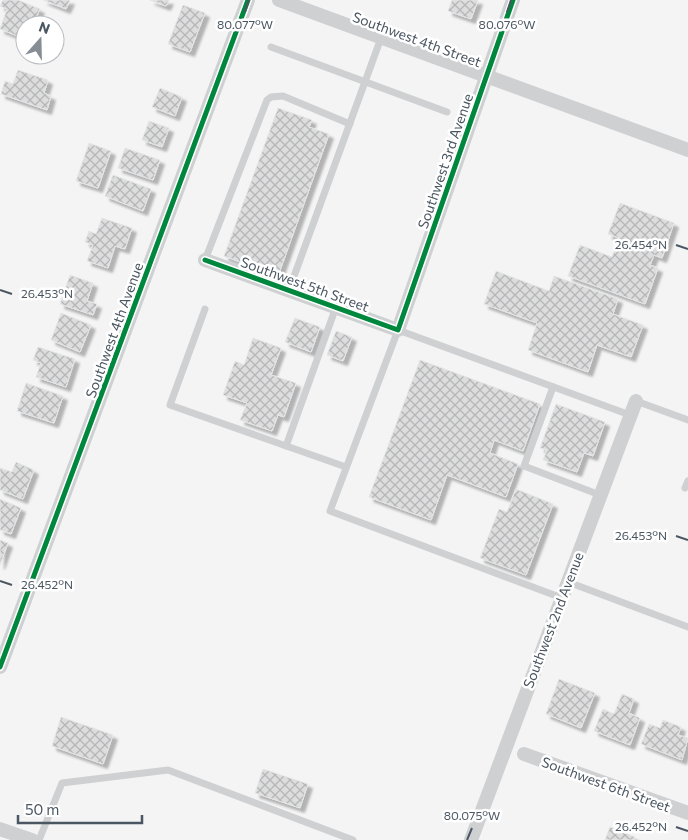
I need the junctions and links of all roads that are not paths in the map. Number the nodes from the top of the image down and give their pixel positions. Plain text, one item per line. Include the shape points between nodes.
1 (248, 0) edge
2 (279, 0) edge
3 (513, 0) edge
4 (381, 38) junction
5 (271, 47) dead end
6 (486, 76) junction
7 (365, 82) junction
8 (446, 112) dead end
9 (350, 124) junction
10 (688, 150) edge
11 (205, 260) joint
12 (289, 290) junction
13 (336, 307) junction
14 (205, 309) dead end
15 (398, 330) junction
16 (554, 387) junction
17 (636, 401) joint
18 (630, 415) junction
19 (688, 420) edge
20 (286, 446) junction
21 (346, 467) junction
22 (600, 495) junction
23 (568, 582) junction
24 (562, 598) junction
25 (688, 627) edge
26 (0, 668) edge
27 (524, 754) dead end
28 (688, 814) edge
29 (0, 828) edge
30 (32, 840) edge
31 (39, 840) edge
32 (353, 840) edge
33 (471, 840) edge

1 - 26 street, Southwest 4th Avenue
2 - 4 street, Southwest 4th Street
3 - 6 street, Southwest 3rd Avenue
4 - 6 street, Southwest 4th Street
4 - 7 lane
5 - 7 lane
6 - 10 street, Southwest 4th Street
6 - 15 street, Southwest 3rd Avenue
7 - 8 lane
7 - 9 lane
9 - 11 lane via 283,96 266,100
9 - 12 lane
11 - 12 street, Southwest 5th Street
12 - 13 street, Southwest 5th Street
13 - 15 street, Southwest 5th Street
13 - 20 lane
14 - 20 lane via 170,405
15 - 16 lane
15 - 21 lane
16 - 18 lane
16 - 22 lane via 524,466
17 - 18 street, Southwest 2nd Avenue
17 - 19 lane
18 - 22 street, Southwest 2nd Avenue
20 - 21 lane
21 - 24 lane via 330,510
22 - 23 street, Southwest 2nd Avenue
23 - 24 street, Southwest 2nd Avenue
23 - 25 lane
24 - 33 street, Southwest 2nd Avenue
27 - 28 street, Southwest 6th Street
29 - 30 street
31 - 32 lane via 62,783 168,770

